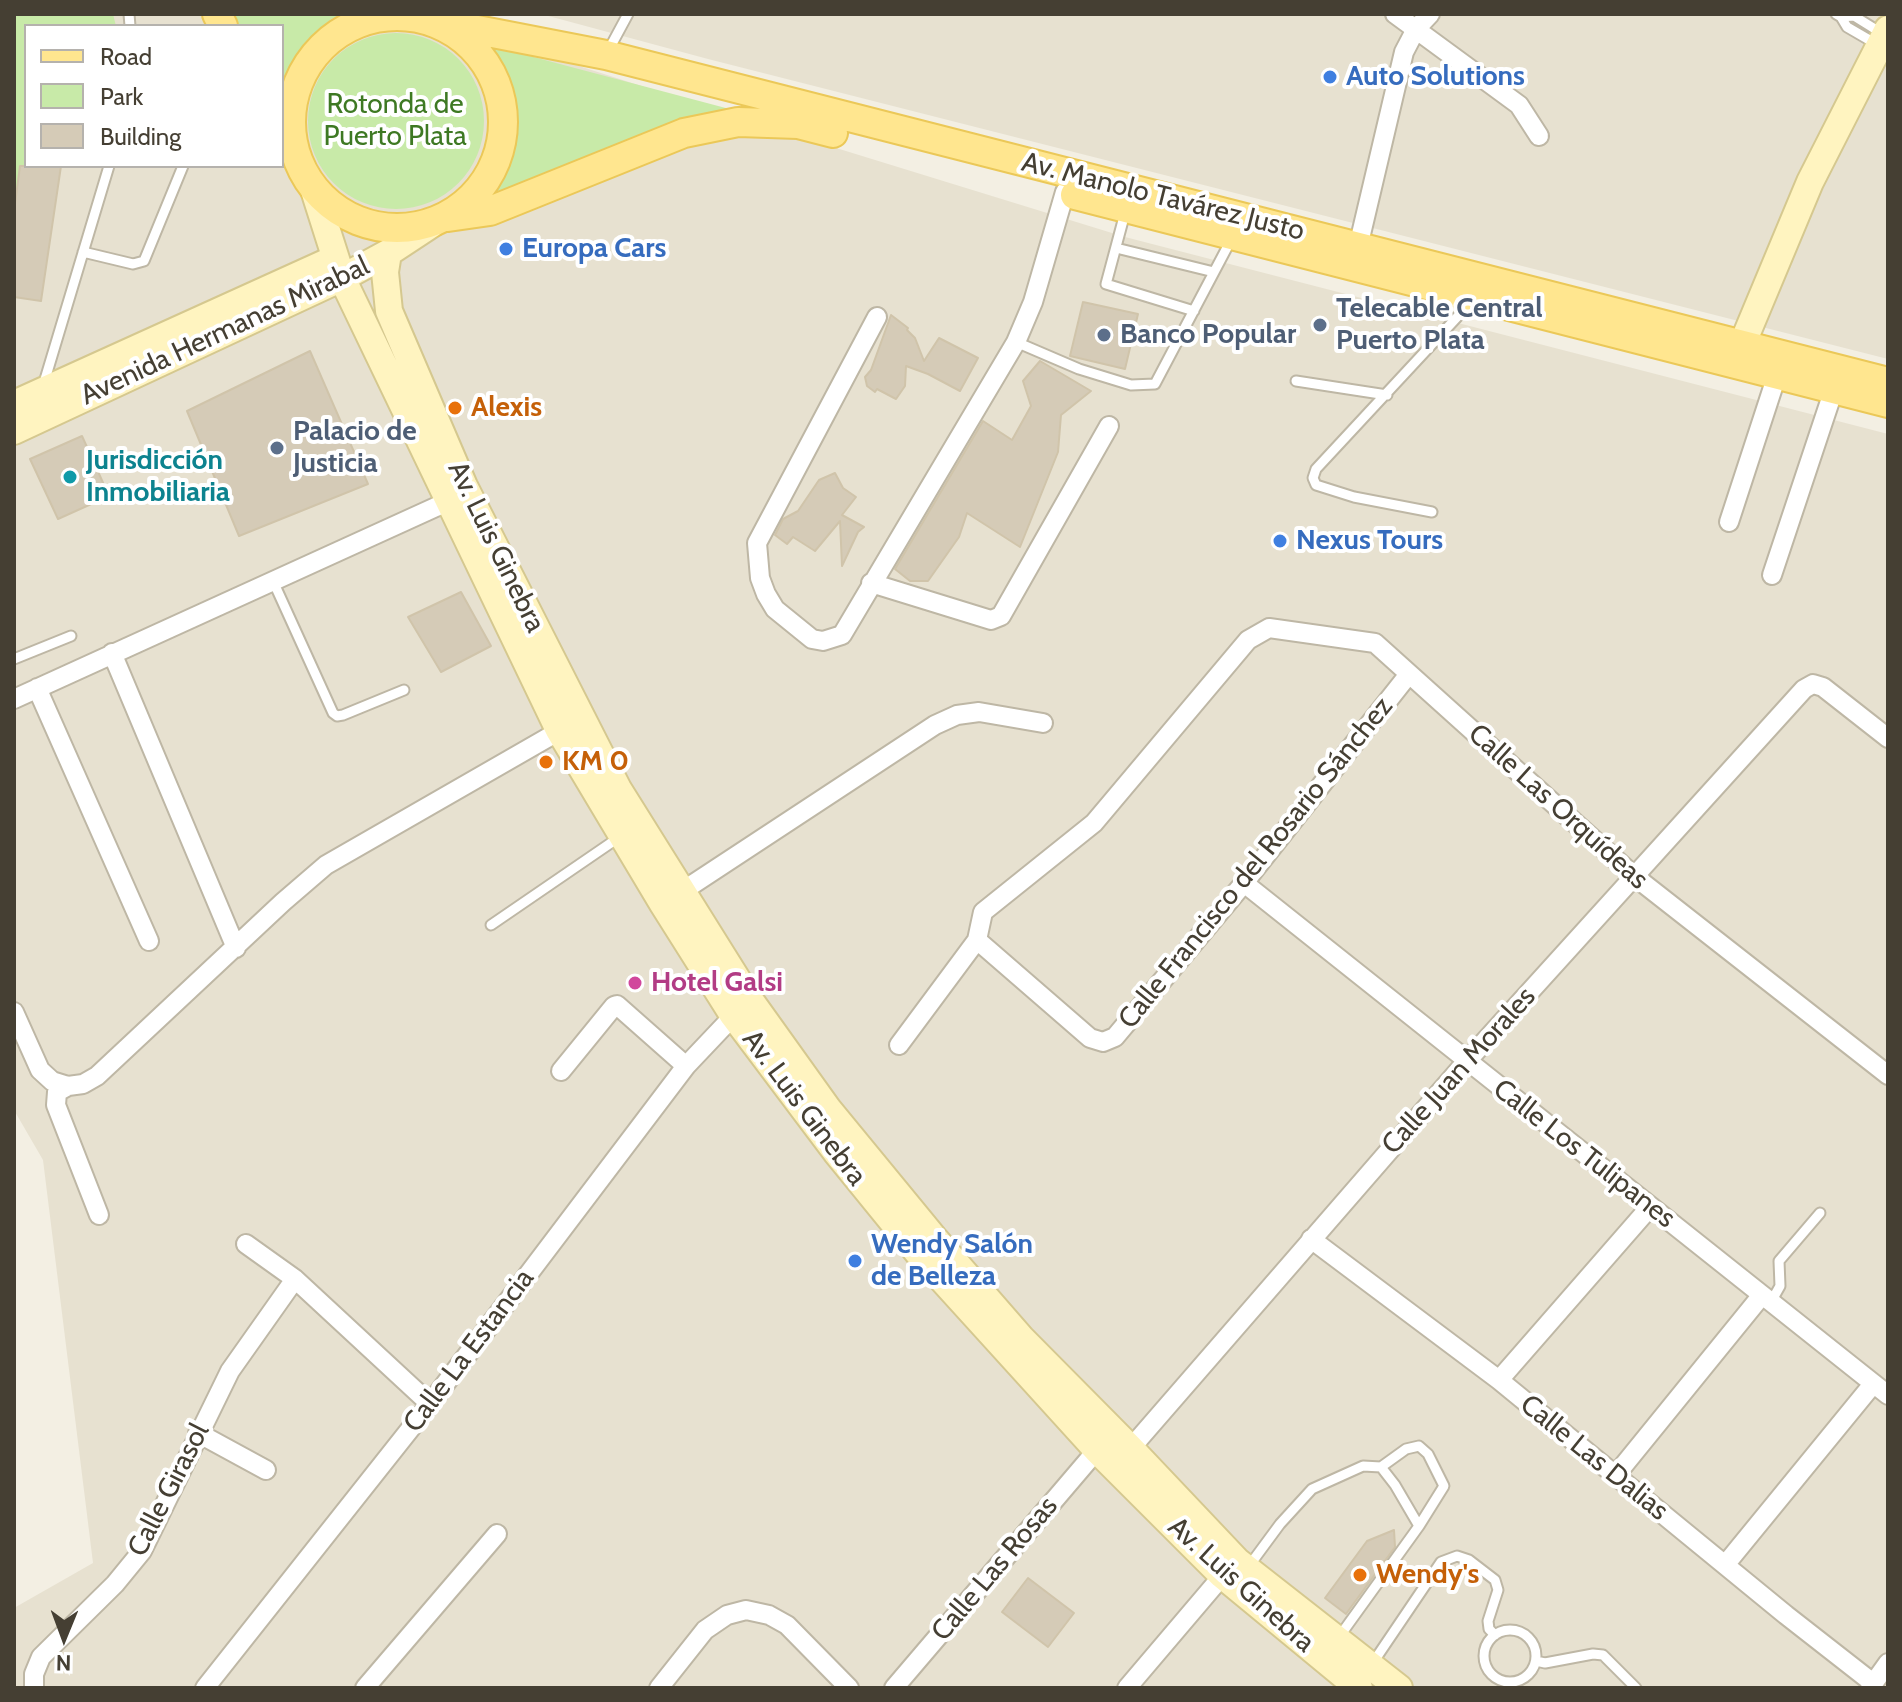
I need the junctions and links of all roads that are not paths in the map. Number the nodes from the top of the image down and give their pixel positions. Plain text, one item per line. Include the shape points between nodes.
1 (628, 14) edge
2 (1395, 14) edge
3 (1430, 14) edge
4 (395, 15) edge
5 (1839, 15) edge
6 (436, 22) junction
7 (1416, 29) junction
8 (1883, 36) edge
9 (606, 55) junction
10 (1539, 136) dead end
11 (288, 143) edge
12 (108, 168) edge
13 (182, 168) edge
14 (314, 190) junction
15 (1065, 192) junction
16 (1126, 208) junction
17 (440, 220) junction
18 (1233, 236) junction
19 (1358, 247) junction
20 (1116, 248) junction
21 (83, 252) junction
22 (388, 253) junction
23 (338, 268) junction
24 (1214, 272) junction
25 (1475, 297) junction
26 (1194, 311) junction
27 (877, 317) dead end
28 (1016, 342) junction
29 (1737, 354) junction
30 (1777, 375) junction
31 (1296, 381) dead end
32 (1888, 382) edge
33 (1834, 389) junction
34 (40, 393) junction
35 (1387, 395) junction
36 (1888, 403) edge
37 (14, 404) edge
38 (1109, 426) dead end
39 (14, 431) edge
40 (449, 501) junction
41 (1432, 512) dead end
42 (1729, 522) dead end
43 (1772, 575) dead end
44 (273, 581) junction
45 (871, 583) junction
46 (71, 636) dead end
47 (112, 653) junction
48 (14, 659) edge
49 (1409, 674) junction
50 (37, 688) junction
51 (404, 690) dead end
52 (14, 699) edge
53 (1043, 723) dead end
54 (570, 724) junction
55 (1888, 738) edge
56 (622, 836) junction
57 (1634, 876) junction
58 (1244, 883) junction
59 (672, 898) junction
60 (491, 925) dead end
61 (977, 940) junction
62 (149, 941) dead end
63 (236, 948) junction
64 (742, 1008) junction
65 (14, 1012) edge
66 (899, 1045) dead end
67 (1467, 1061) junction
68 (686, 1066) junction
69 (561, 1071) dead end
70 (1888, 1075) edge
71 (68, 1086) junction
72 (1650, 1207) junction
73 (1820, 1213) dead end
74 (99, 1215) dead end
75 (1311, 1239) junction
76 (246, 1244) dead end
77 (295, 1279) junction
78 (1766, 1299) junction
79 (1499, 1380) junction
80 (1881, 1390) edge
81 (430, 1404) junction
82 (198, 1433) junction
83 (1114, 1455) junction
84 (1381, 1467) junction
85 (266, 1470) dead end
86 (1615, 1476) junction
87 (1419, 1526) junction
88 (497, 1534) dead end
89 (1725, 1565) junction
90 (1235, 1568) junction
91 (1495, 1635) junction
92 (1337, 1639) junction
93 (1536, 1661) junction
94 (1888, 1663) edge
95 (1364, 1677) edge
96 (1496, 1678) junction
97 (1872, 1685) edge
98 (34, 1688) edge
99 (205, 1688) edge
100 (365, 1688) edge
101 (659, 1688) edge
102 (849, 1688) edge
103 (894, 1688) edge
104 (1127, 1688) edge
105 (1399, 1688) edge
106 (1489, 1688) edge
107 (1636, 1688) edge

1 - 9 lane
2 - 7 street
3 - 7 street
4 - 6 main road
4 - 11 main road via 359,22 331,38 309,62 295,91
5 - 8 lane via 1847,27
6 - 9 main road, Av. Manolo Tavárez Justo
6 - 17 main road via 466,40 489,66 502,98 504,122 495,167 475,196
7 - 10 street via 1519,105
7 - 19 street via 1404,52
8 - 29 street via 1810,182
9 - 19 main road, Av. Manolo Tavárez Justo
11 - 14 main road
12 - 21 lane
13 - 21 lane via 144,261 133,264
14 - 17 main road via 338,212 368,225 400,229
14 - 23 street, Av. Luis Ginebra
15 - 16 main road, Av. Manolo Tavárez Justo
15 - 17 main road, Av. Manolo Tavárez Justo via 798,124 738,122 684,133 490,211
15 - 28 street
16 - 18 main road, Av. Manolo Tavárez Justo
16 - 20 lane
17 - 22 street, Avenida Hermanas Mirabal
18 - 24 lane
18 - 25 main road, Av. Manolo Tavárez Justo
19 - 29 main road, Av. Manolo Tavárez Justo
20 - 24 lane
20 - 26 lane via 1106,284
21 - 34 lane
22 - 23 street, Avenida Hermanas Mirabal
22 - 54 street, Av. Luis Ginebra via 389,311
23 - 34 street, Avenida Hermanas Mirabal
23 - 39 street, Avenida Hermanas Mirabal
23 - 40 street, Av. Luis Ginebra
24 - 26 lane
25 - 29 main road, Av. Manolo Tavárez Justo
25 - 35 lane
26 - 28 lane via 1155,384 1131,385
27 - 45 street via 757,543 766,594 775,609 812,639 842,635
28 - 45 street
29 - 30 main road, Av. Manolo Tavárez Justo
29 - 32 main road, Av. Manolo Tavárez Justo
30 - 33 main road, Av. Manolo Tavárez Justo
30 - 42 street
31 - 35 lane
33 - 36 main road, Av. Manolo Tavárez Justo
33 - 43 street
34 - 37 street, Avenida Hermanas Mirabal
35 - 41 lane via 1313,478 1316,485 1354,497
38 - 45 street via 1001,616 991,620
40 - 44 street
40 - 54 street, Av. Luis Ginebra
44 - 47 street
44 - 51 lane via 333,713 343,715
46 - 48 lane
47 - 50 street
47 - 63 street
49 - 57 street, Calle Las Orquídeas
49 - 58 street, Calle Francisco del Rosario Sánchez
49 - 61 street, Calle Las Orquídeas via 1375,643 1269,628 1248,640 1094,823 983,912
50 - 52 street
50 - 62 street
53 - 59 street via 979,712 935,725
54 - 56 street, Av. Luis Ginebra
54 - 59 street, Av. Luis Ginebra via 618,789
54 - 63 street via 326,865
55 - 57 street, Calle Juan Morales via 1813,684
56 - 59 street, Av. Luis Ginebra
56 - 60 lane
57 - 67 street, Calle Juan Morales
57 - 70 street, Calle Las Orquídeas
58 - 61 street, Calle Francisco del Rosario Sánchez via 1115,1037 1103,1042 1090,1038
58 - 67 street, Calle Los Tulipanes
59 - 64 street, Av. Luis Ginebra
61 - 66 street
63 - 71 street via 97,1076
64 - 68 street, Calle La Estancia
64 - 83 street, Av. Luis Ginebra via 836,1152 919,1254
65 - 71 street via 40,1070
67 - 72 street, Calle Los Tulipanes
67 - 75 street, Calle Juan Morales
68 - 69 street via 617,1005
68 - 81 street, Calle La Estancia
71 - 74 street via 57,1092 56,1105
72 - 78 street, Calle Los Tulipanes
72 - 79 street
73 - 78 lane via 1779,1261 1780,1286
75 - 79 street, Calle Las Dalias
75 - 83 street, Calle Juan Morales
76 - 77 street
77 - 81 street
77 - 82 street, Calle Girasol via 230,1371
78 - 80 street, Calle Los Tulipanes
78 - 86 street
79 - 86 street, Calle Las Dalias
80 - 89 street
81 - 99 street, Calle La Estancia
82 - 85 street
82 - 98 street, Calle Girasol via 142,1551 41,1657
83 - 90 street, Av. Luis Ginebra
83 - 103 street, Calle Las Rosas
84 - 87 lane
84 - 87 lane via 1406,1449 1419,1446 1428,1454 1444,1486
84 - 90 lane via 1363,1466 1312,1489
86 - 89 street, Calle Las Dalias
87 - 92 lane
88 - 100 street
89 - 97 street, Calle Las Dalias
90 - 92 street, Av. Luis Ginebra
90 - 95 street, Av. Luis Ginebra
90 - 104 street
91 - 93 lane via 1524,1634
91 - 95 lane via 1488,1621 1498,1590 1495,1580 1457,1556 1441,1562
91 - 96 lane via 1484,1662
92 - 95 street, Av. Luis Ginebra
93 - 96 lane via 1525,1678
93 - 107 lane via 1603,1655
94 - 97 street
95 - 105 street, Av. Luis Ginebra
96 - 106 lane
101 - 102 street via 705,1630 746,1610 787,1625

